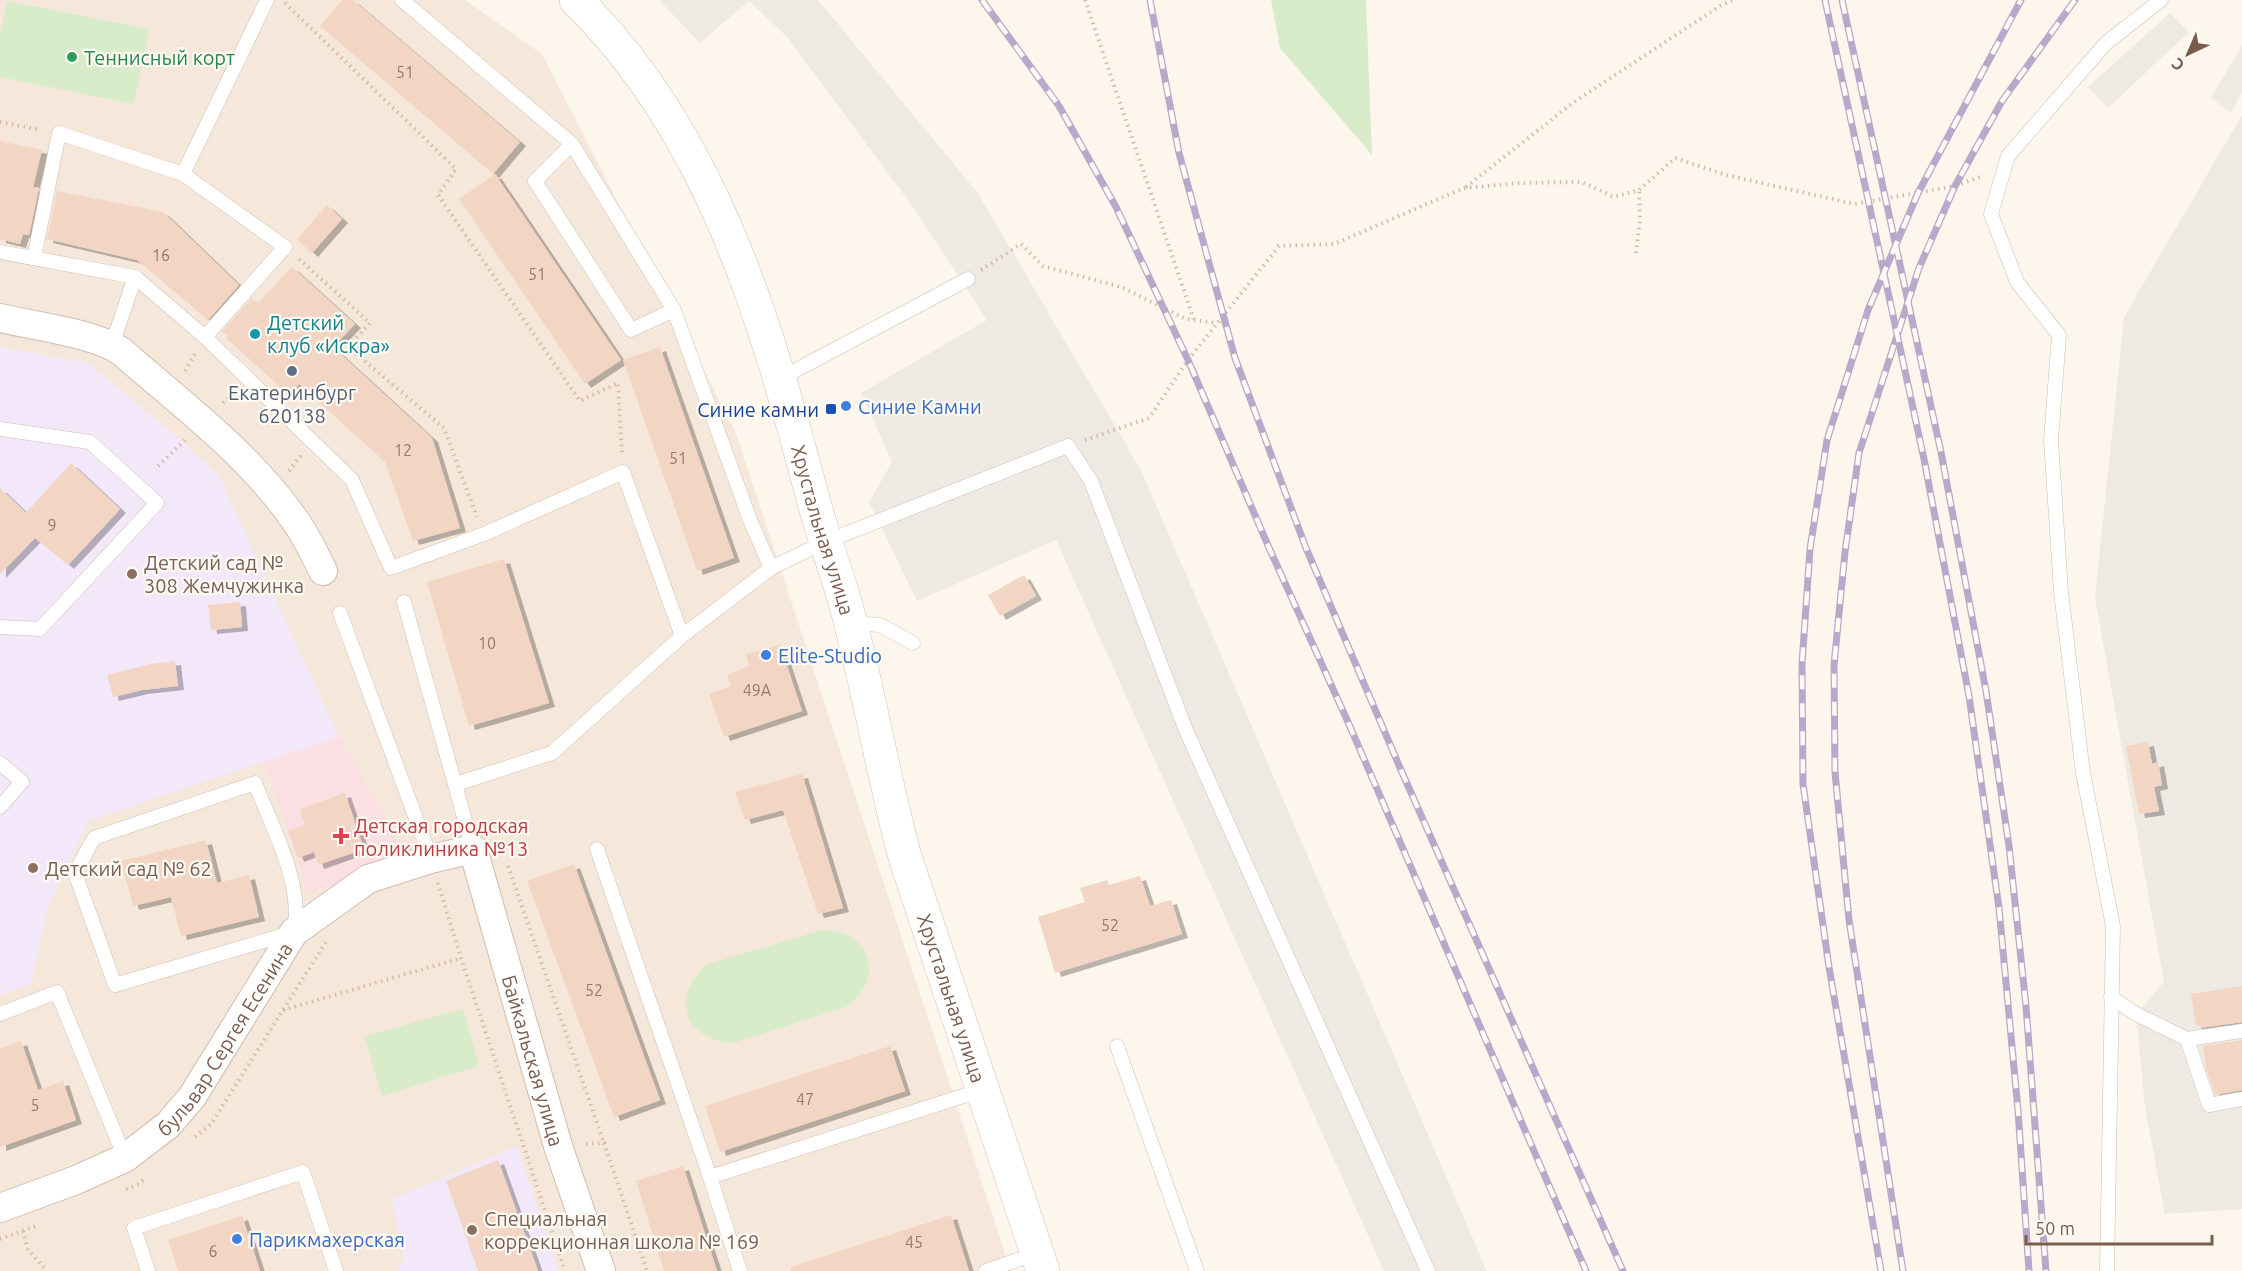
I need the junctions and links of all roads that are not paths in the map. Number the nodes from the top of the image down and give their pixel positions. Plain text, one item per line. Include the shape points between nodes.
1 (267, 0) edge
2 (402, 0) edge
3 (576, 0) edge
4 (2161, 0) edge
5 (572, 144) junction
6 (183, 174) junction
7 (0, 252) edge
8 (34, 258) junction
9 (135, 277) junction
10 (968, 279) road end
11 (674, 310) junction
12 (0, 318) edge
13 (205, 337) junction
14 (112, 345) junction
15 (781, 378) junction
16 (0, 429) edge
17 (825, 542) junction
18 (771, 568) junction
19 (323, 571) dead end
20 (404, 602) dead end
21 (340, 613) dead end
22 (851, 623) junction
23 (0, 627) edge
24 (682, 636) junction
25 (913, 644) dead end
26 (0, 763) edge
27 (456, 784) junction
28 (0, 807) edge
29 (473, 849) junction
30 (597, 849) dead end
31 (431, 859) junction
32 (294, 932) junction
33 (2111, 997) junction
34 (0, 1014) edge
35 (2242, 1030) edge
36 (2187, 1039) junction
37 (1117, 1046) dead end
38 (982, 1090) junction
39 (2242, 1099) edge
40 (125, 1158) junction
41 (710, 1177) junction
42 (0, 1208) edge
43 (1040, 1262) edge
44 (148, 1271) edge
45 (336, 1271) edge
46 (601, 1271) edge
47 (740, 1271) edge
48 (986, 1271) edge
49 (1197, 1271) edge
50 (1428, 1271) edge
51 (2106, 1271) edge

1 - 6 lane
2 - 5 lane
3 - 15 street, Хрустальная улица via 624,54 662,107 694,163 749,283
4 - 33 lane via 2106,43 2008,156 1991,214 2017,282 2059,335 2051,440 2061,592 2083,773 2112,926
5 - 11 lane
5 - 11 lane via 535,182 631,330
6 - 8 lane via 59,133
6 - 13 lane via 285,247
7 - 8 lane
8 - 9 lane
9 - 13 lane
9 - 14 lane
10 - 15 lane
11 - 18 lane
12 - 14 street
13 - 24 lane via 352,480 391,568 484,534 623,472
14 - 19 street via 246,463 294,518
15 - 17 street, Хрустальная улица
16 - 23 lane via 90,442 158,503 40,629
17 - 18 lane
17 - 22 street, Хрустальная улица
17 - 50 lane via 1068,446 1091,481 1185,728
18 - 24 lane
20 - 27 lane
21 - 31 lane
22 - 25 lane via 880,625
22 - 38 street, Хрустальная улица via 893,815
24 - 27 lane via 552,753
26 - 28 lane via 22,782
27 - 29 lane
29 - 31 street, бульвар Сергея Есенина
29 - 46 street, Байкальская улица via 558,1146
30 - 41 lane
31 - 32 street, бульвар Сергея Есенина via 368,879
32 - 32 lane via 297,916 292,880 255,783 94,838 75,873 115,986
32 - 40 street, бульвар Сергея Есенина via 192,1097 168,1125
33 - 36 lane
33 - 51 lane
34 - 40 lane via 57,992
35 - 36 lane
36 - 39 lane via 2209,1105
37 - 49 lane
38 - 41 lane
38 - 43 street, Хрустальная улица
40 - 42 street, бульвар Сергея Есенина
41 - 47 lane
43 - 48 lane
44 - 45 lane via 134,1228 303,1172

